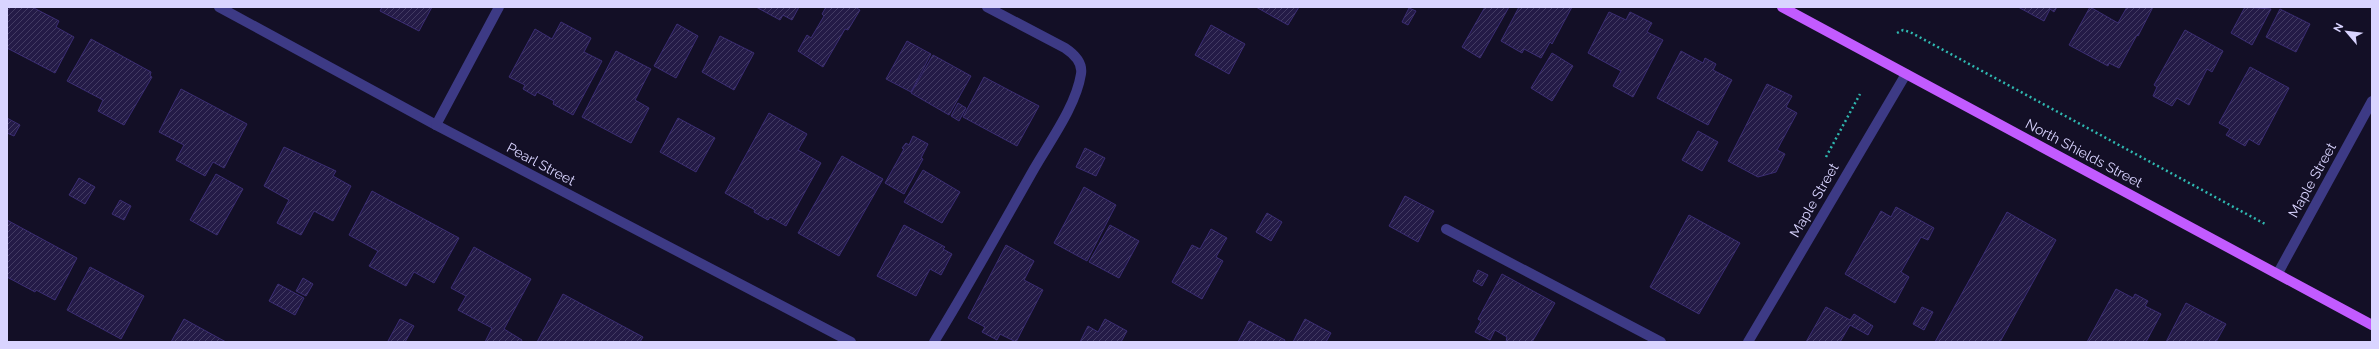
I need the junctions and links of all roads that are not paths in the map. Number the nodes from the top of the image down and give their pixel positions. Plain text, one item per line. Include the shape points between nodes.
1 (219, 7) edge
2 (499, 7) edge
3 (987, 7) edge
4 (1782, 7) edge
5 (1906, 74) junction
6 (2372, 101) edge
7 (436, 125) junction
8 (1446, 229) dead end
9 (2278, 273) junction
10 (2372, 325) edge
11 (851, 342) edge
12 (934, 342) edge
13 (1661, 342) edge
14 (1748, 342) edge

1 - 7 street, Pearl Street
2 - 7 street
3 - 12 street via 1077,56 1082,73 1074,97 1059,125 988,253
4 - 5 main road, North Shields Street
5 - 9 main road, North Shields Street
5 - 14 street, Maple Street
6 - 9 street, Maple Street
7 - 11 street, Pearl Street
8 - 13 street
9 - 10 main road, North Shields Street

